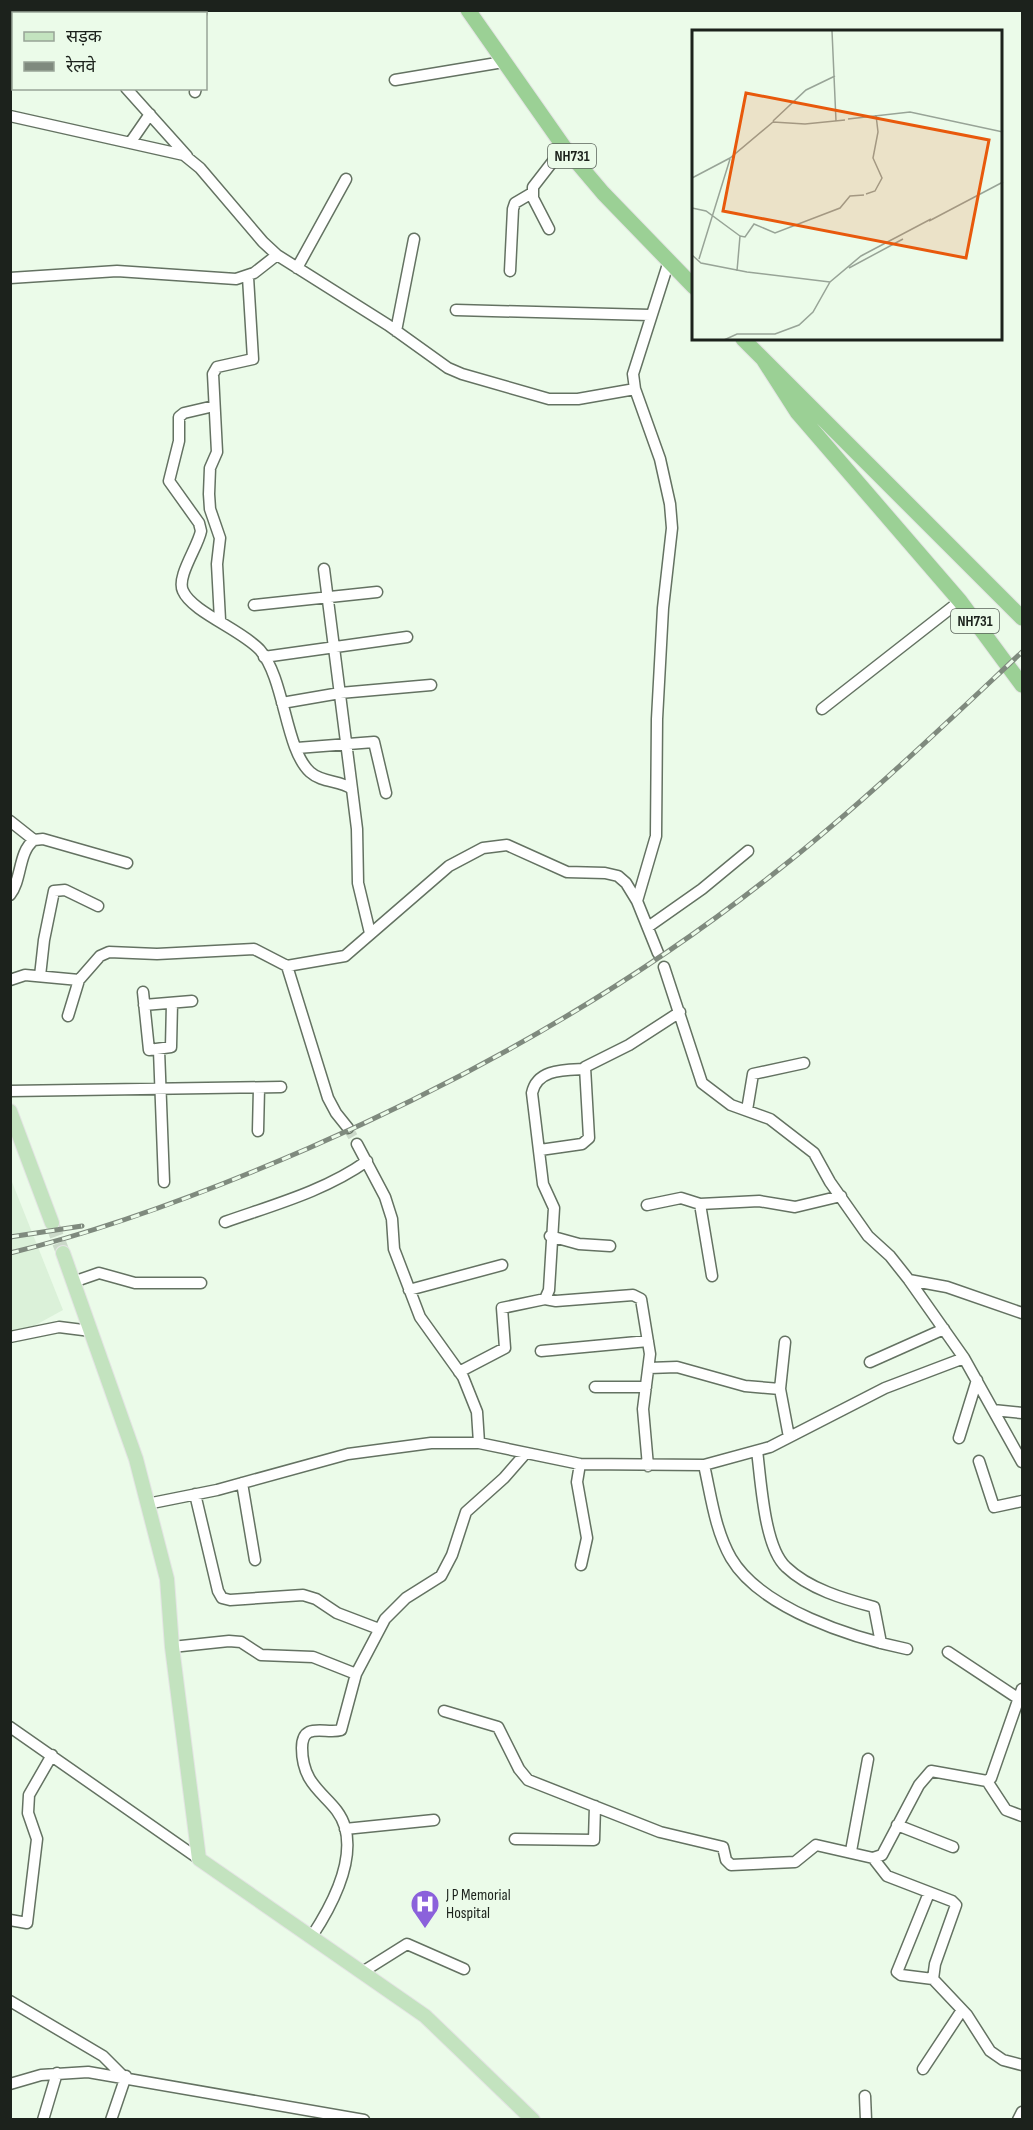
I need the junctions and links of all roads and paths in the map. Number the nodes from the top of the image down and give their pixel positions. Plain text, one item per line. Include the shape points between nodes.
1 (468, 10) edge
2 (503, 62) junction
3 (396, 80) dead end
4 (128, 90) edge
5 (150, 114) junction
6 (10, 116) edge
7 (130, 143) junction
8 (564, 147) junction
9 (189, 158) junction
10 (346, 179) dead end
11 (532, 193) junction
12 (549, 229) dead end
13 (414, 239) dead end
14 (277, 255) junction
15 (669, 261) junction
16 (297, 268) junction
17 (510, 271) dead end
18 (248, 277) junction
19 (10, 278) edge
20 (692, 286) edge
21 (456, 310) dead end
22 (650, 315) junction
23 (396, 331) junction
24 (745, 340) edge
25 (763, 359) junction
26 (635, 389) junction
27 (214, 406) junction
28 (199, 524) junction
29 (218, 532) junction
30 (324, 569) dead end
31 (377, 592) dead end
32 (328, 597) junction
33 (960, 600) junction
34 (254, 605) dead end
35 (1023, 618) edge
36 (220, 620) junction
37 (407, 637) dead end
38 (334, 646) junction
39 (264, 657) junction
40 (431, 685) dead end
41 (1023, 685) edge
42 (340, 693) junction
43 (282, 704) junction
44 (822, 709) dead end
45 (346, 743) junction
46 (297, 748) junction
47 (352, 789) junction
48 (386, 793) dead end
49 (10, 821) edge
50 (34, 840) junction
51 (748, 851) dead end
52 (127, 863) dead end
53 (10, 895) edge
54 (637, 901) junction
55 (98, 906) dead end
56 (648, 927) junction
57 (369, 933) junction
58 (658, 953) dead end
59 (287, 966) junction
60 (664, 967) dead end
61 (40, 976) junction
62 (10, 980) edge
63 (79, 980) junction
64 (143, 992) dead end
65 (192, 1001) dead end
66 (171, 1003) junction
67 (144, 1005) junction
68 (680, 1012) junction
69 (68, 1016) dead end
70 (159, 1050) junction
71 (804, 1062) dead end
72 (584, 1070) junction
73 (280, 1087) dead end
74 (259, 1088) junction
75 (161, 1090) junction
76 (10, 1091) edge
77 (747, 1110) junction
78 (11, 1115) edge
79 (348, 1128) tunnel mouth
80 (258, 1131) dead end
81 (357, 1144) tunnel mouth
82 (540, 1150) junction
83 (367, 1161) junction
84 (164, 1182) dead end
85 (841, 1196) junction
86 (700, 1204) junction
87 (647, 1205) dead end
88 (225, 1222) dead end
89 (52, 1223) tunnel mouth
90 (550, 1236) junction
91 (610, 1246) dead end
92 (63, 1253) tunnel mouth
93 (502, 1265) dead end
94 (712, 1276) dead end
95 (909, 1280) junction
96 (73, 1282) junction
97 (201, 1283) dead end
98 (409, 1290) junction
99 (545, 1299) junction
100 (1023, 1313) edge
101 (944, 1329) junction
102 (91, 1331) junction
103 (10, 1337) edge
104 (648, 1341) junction
105 (785, 1342) dead end
106 (541, 1351) dead end
107 (964, 1358) junction
108 (870, 1362) dead end
109 (650, 1368) junction
110 (459, 1372) junction
111 (977, 1380) junction
112 (595, 1387) dead end
113 (646, 1387) junction
114 (780, 1389) junction
115 (993, 1410) junction
116 (1023, 1413) edge
117 (789, 1437) junction
118 (959, 1438) dead end
119 (479, 1443) junction
120 (757, 1451) junction
121 (525, 1454) junction
122 (979, 1461) dead end
123 (1023, 1462) edge
124 (580, 1464) junction
125 (704, 1465) junction
126 (648, 1466) junction
127 (242, 1483) junction
128 (195, 1494) junction
129 (1023, 1501) edge
130 (147, 1504) junction
131 (255, 1560) dead end
132 (581, 1565) dead end
133 (379, 1629) junction
134 (881, 1644) junction
135 (172, 1647) junction
136 (907, 1649) dead end
137 (948, 1652) dead end
138 (356, 1674) junction
139 (1022, 1697) edge
140 (444, 1711) dead end
141 (10, 1727) edge
142 (52, 1755) junction
143 (868, 1759) dead end
144 (987, 1781) junction
145 (595, 1806) junction
146 (1023, 1816) edge
147 (434, 1821) dead end
148 (897, 1825) junction
149 (345, 1829) junction
150 (515, 1839) dead end
151 (953, 1848) dead end
152 (851, 1851) junction
153 (873, 1858) junction
154 (199, 1859) junction
155 (929, 1893) junction
156 (10, 1920) edge
157 (312, 1936) junction
158 (464, 1969) dead end
159 (364, 1971) junction
160 (933, 1979) junction
161 (10, 2001) edge
162 (962, 2010) junction
163 (1023, 2065) edge
164 (923, 2069) dead end
165 (57, 2073) junction
166 (124, 2076) junction
167 (10, 2084) edge
168 (866, 2096) dead end
169 (1023, 2112) edge
170 (43, 2120) edge
171 (111, 2120) edge
172 (364, 2120) edge
173 (533, 2120) edge
174 (866, 2120) edge
175 (1018, 2120) edge

1 - 2 highway, NH731
2 - 3 street
2 - 8 highway, NH731
4 - 5 street
5 - 7 street
5 - 9 street
6 - 7 street
7 - 9 street
8 - 11 street
8 - 15 highway, NH731
9 - 14 street
10 - 16 street
11 - 12 street
11 - 17 street via 514,204
13 - 23 street
14 - 16 street
14 - 18 street
15 - 20 highway, NH731
15 - 22 street
16 - 23 street
18 - 19 street via 224,279 117,271
18 - 27 street via 253,356 250,361 214,370
21 - 22 street
22 - 26 street via 635,365
23 - 26 street via 448,368 549,399 578,399
24 - 25 highway, NH731
25 - 33 highway, NH731 via 797,412
25 - 35 highway, NH731
26 - 54 street via 660,459 672,528 661,631 656,836
27 - 28 street via 180,415 179,441 169,478
27 - 29 street via 217,452 210,468 209,502
28 - 29 street
28 - 36 street via 200,538 182,586 192,602
29 - 36 street
30 - 32 street
31 - 32 street
32 - 34 street
32 - 38 street
33 - 41 highway, NH731
33 - 44 street
36 - 39 street via 247,638
37 - 38 street
38 - 39 street
38 - 42 street
39 - 43 street
40 - 42 street
42 - 43 street
42 - 45 street
43 - 46 street
45 - 46 street
45 - 47 street
45 - 48 street via 374,742
46 - 47 street via 311,773
47 - 57 street via 358,883
49 - 50 street
50 - 52 street via 43,839
50 - 53 street via 26,848 16,887
51 - 56 street via 702,890
54 - 56 street
54 - 57 street via 618,876 567,872 514,847 491,846 449,866
55 - 61 street via 65,890 54,891
56 - 58 street
57 - 59 street via 345,956
59 - 63 street via 254,948 157,954 108,952
59 - 79 street via 328,1098
60 - 68 street
61 - 62 street
61 - 63 street
63 - 69 street
64 - 67 street
65 - 66 street
66 - 67 street
66 - 70 street via 172,1045 170,1049
67 - 70 street via 147,1047
68 - 72 street
68 - 77 street via 702,1083 717,1097
70 - 75 street
71 - 77 street via 753,1074
72 - 82 street via 589,1138 582,1144
72 - 82 street via 554,1070 533,1085
73 - 74 street
74 - 75 street
74 - 80 street
75 - 76 street
75 - 84 street
77 - 85 street via 770,1119 801,1141
78 - 89 main road
81 - 83 street
82 - 90 street via 543,1184 554,1202
83 - 88 street via 326,1185
83 - 98 street via 385,1197 392,1219 394,1249
85 - 86 street via 795,1207 759,1201
85 - 95 street via 868,1236
86 - 87 street via 681,1198
86 - 94 street
90 - 91 street via 579,1244
90 - 99 street via 549,1290
92 - 96 main road
93 - 98 street
95 - 100 street via 947,1287
95 - 101 street
96 - 97 street via 99,1273 135,1283
96 - 102 main road
98 - 110 street via 425,1326
99 - 104 street via 638,1295
99 - 110 street via 502,1308 505,1348
101 - 107 street
101 - 108 street
102 - 103 street via 59,1327
102 - 130 main road via 136,1459
104 - 106 street
104 - 109 street
105 - 114 street
107 - 111 street
107 - 117 street via 885,1388
109 - 113 street
109 - 114 street via 677,1366 746,1386
110 - 119 street via 477,1412
111 - 115 street
111 - 118 street
112 - 113 street
113 - 126 street via 643,1409
114 - 117 street
115 - 116 street
115 - 123 street
117 - 120 street
119 - 121 street
119 - 127 street via 431,1443 363,1451
120 - 125 street
120 - 134 street via 768,1526 779,1558 785,1567 819,1588 874,1607
121 - 124 street
121 - 133 street via 466,1512 441,1575 398,1605
122 - 129 street via 994,1507
124 - 126 street
124 - 132 street via 577,1482 587,1538
125 - 126 street
125 - 134 street via 714,1515 725,1546 741,1571 780,1603
127 - 128 street
127 - 131 street
128 - 130 street
128 - 133 street via 222,1598 303,1595
130 - 135 main road via 167,1579
133 - 138 street
134 - 136 street
135 - 138 street via 241,1642 261,1655 313,1657
135 - 154 main road
137 - 139 street
138 - 149 street via 341,1730 310,1731 301,1745 308,1778
139 - 144 street
140 - 145 street via 500,1730 524,1777
141 - 142 street
142 - 154 street
142 - 156 street via 29,1795 28,1813 37,1839 27,1923
143 - 152 street
144 - 146 street via 1006,1810
144 - 148 street via 931,1771
145 - 150 street via 594,1840
145 - 152 street via 671,1836 725,1849 731,1865 795,1862 816,1845
147 - 149 street
148 - 151 street
148 - 153 street via 882,1856
149 - 157 street via 345,1858 337,1894
152 - 153 street
153 - 155 street via 887,1876
154 - 157 main road
155 - 160 street via 956,1905
155 - 160 street via 897,1972
157 - 159 main road
158 - 159 street via 407,1944
159 - 173 main road via 425,2016
160 - 162 street
161 - 166 street via 103,2056
162 - 163 street via 995,2056
162 - 164 street
165 - 166 street
165 - 167 street
165 - 170 street
166 - 171 street
166 - 172 street
168 - 174 street
169 - 175 street

